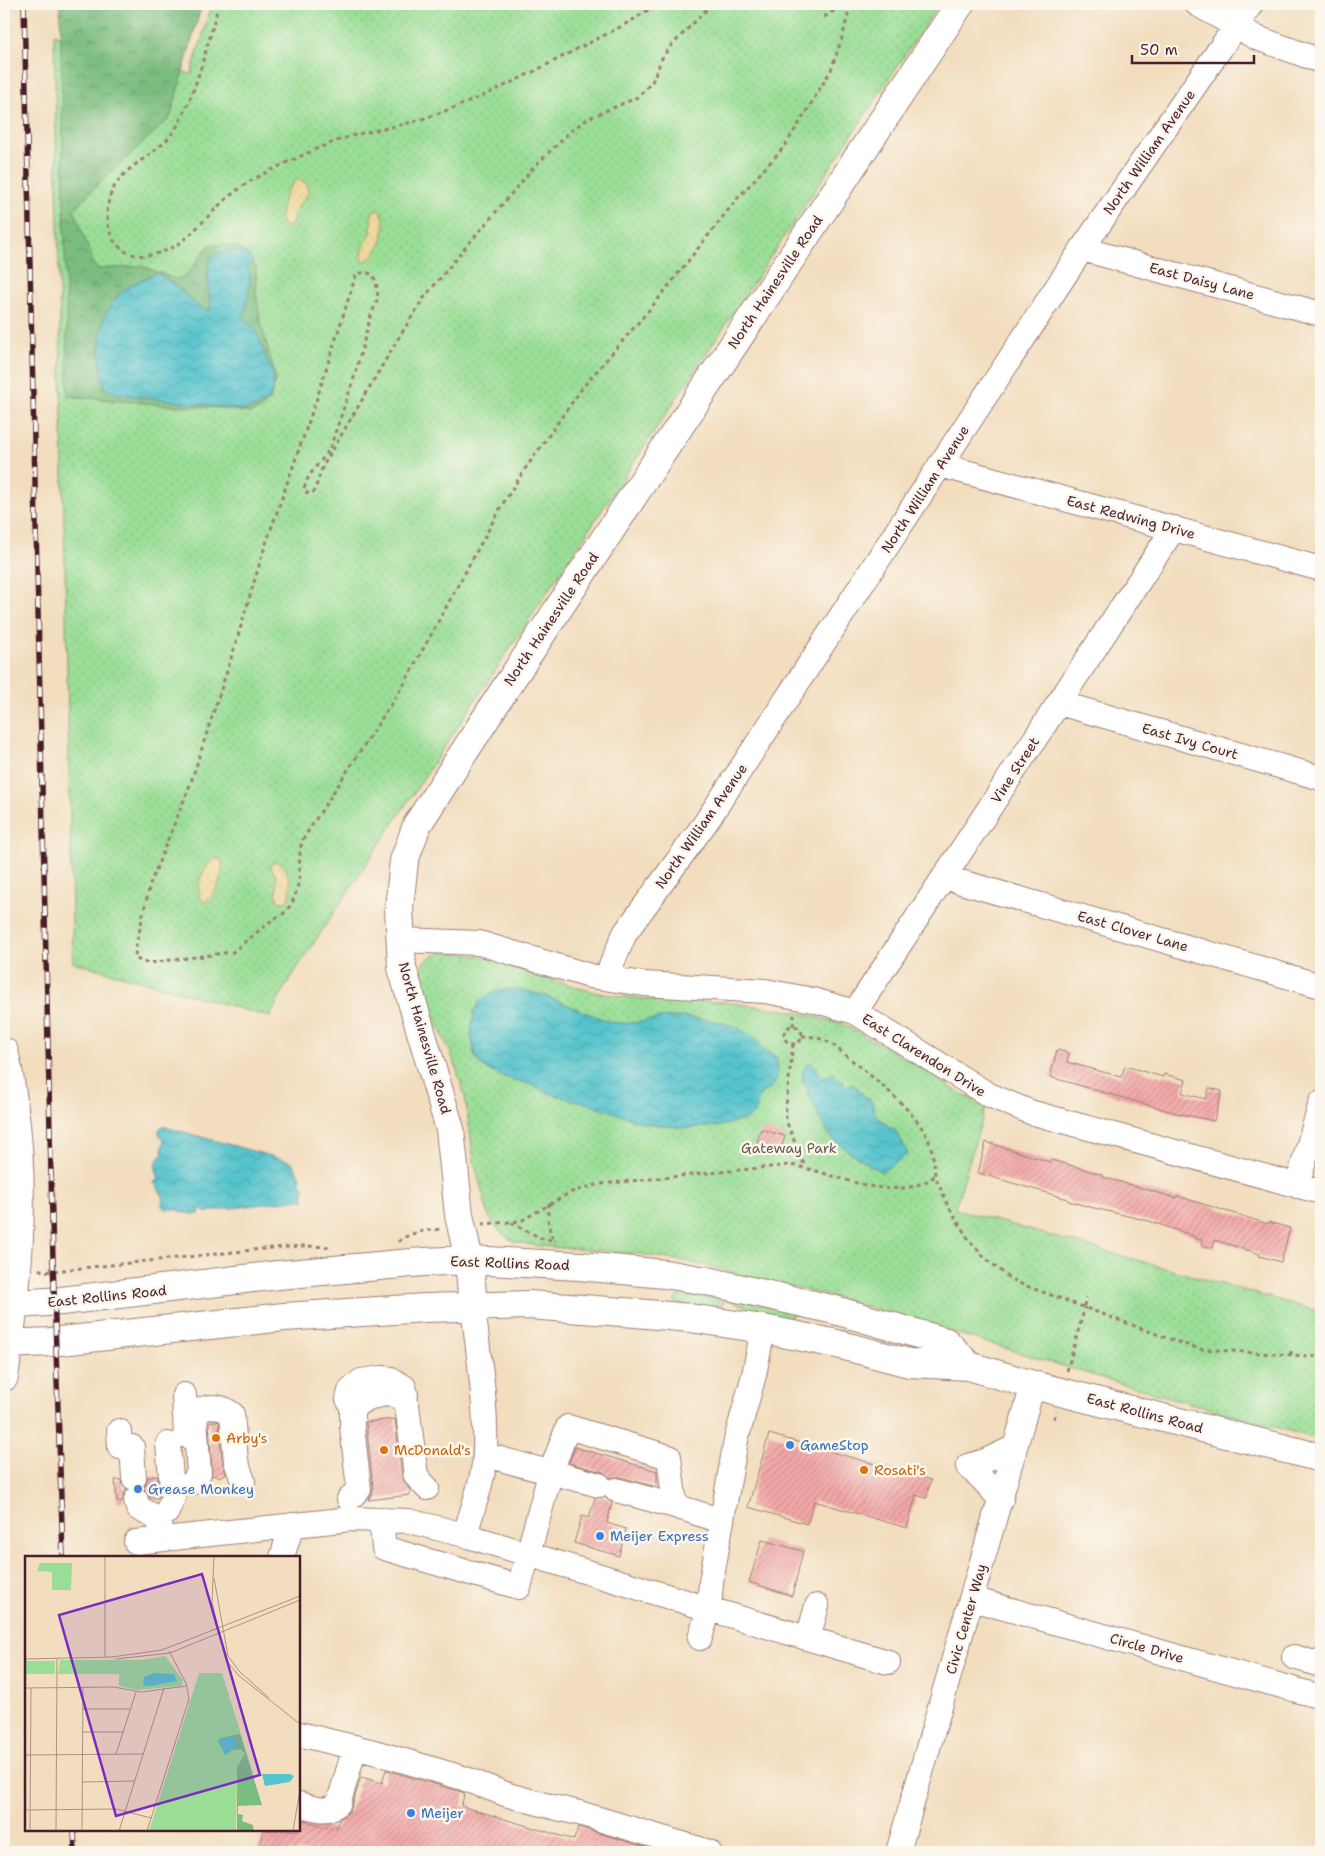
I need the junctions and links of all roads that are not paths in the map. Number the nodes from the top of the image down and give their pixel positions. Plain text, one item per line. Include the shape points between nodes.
1 (960, 4) edge
2 (1197, 4) edge
3 (1251, 4) edge
4 (1236, 26) junction
5 (1321, 61) edge
6 (1082, 248) junction
7 (1321, 314) edge
8 (940, 465) junction
9 (1174, 528) junction
10 (1321, 569) edge
11 (1059, 703) junction
12 (1321, 778) edge
13 (944, 876) junction
14 (401, 940) junction
15 (606, 978) junction
16 (1321, 986) edge
17 (855, 1012) junction
18 (4, 1052) edge
19 (1321, 1103) edge
20 (1297, 1186) junction
21 (1321, 1192) edge
22 (469, 1260) junction
23 (9, 1305) edge
24 (473, 1306) junction
25 (763, 1329) junction
26 (6, 1344) edge
27 (969, 1366) junction
28 (4, 1377) edge
29 (1033, 1385) junction
30 (184, 1395) dead end
31 (125, 1441) dead end
32 (168, 1444) dead end
33 (1016, 1447) junction
34 (485, 1454) junction
35 (1321, 1458) edge
36 (551, 1471) junction
37 (243, 1481) dead end
38 (427, 1488) dead end
39 (349, 1499) dead end
40 (1000, 1500) junction
41 (675, 1506) junction
42 (381, 1519) junction
43 (722, 1521) junction
44 (292, 1525) junction
45 (160, 1529) junction
46 (465, 1535) junction
47 (136, 1542) dead end
48 (527, 1554) junction
49 (282, 1556) edge
50 (972, 1599) junction
51 (817, 1606) dead end
52 (709, 1609) junction
53 (700, 1638) dead end
54 (808, 1638) junction
55 (1294, 1658) dead end
56 (888, 1662) dead end
57 (1321, 1665) edge
58 (1321, 1697) edge
59 (300, 1734) edge
60 (355, 1747) junction
61 (300, 1804) edge
62 (709, 1852) edge
63 (898, 1852) edge

1 - 14 main road, North Hainesville Road via 416,825 404,861 399,908
2 - 4 street
3 - 4 street, North William Avenue
4 - 5 street via 1257,38
4 - 6 street, North William Avenue
6 - 7 street, East Daisy Lane
6 - 8 street, North William Avenue
8 - 9 street, East Redwing Drive
8 - 15 street, North William Avenue via 706,822 625,933
9 - 10 street, East Redwing Drive
9 - 11 street, Vine Street
11 - 12 street, East Ivy Court
11 - 13 street, Vine Street
13 - 16 street, East Clover Lane
13 - 17 street, Vine Street
14 - 15 street, East Clarendon Drive via 479,943
14 - 22 main road, North Hainesville Road via 402,968 450,1129 459,1215
15 - 17 street, East Clarendon Drive via 644,984 765,991
17 - 20 street, East Clarendon Drive via 989,1095 1030,1112
18 - 23 main road via 19,1161 18,1269
19 - 20 street
20 - 21 street, East Clarendon Drive
22 - 23 main road, East Rollins Road via 278,1275
22 - 24 main road, North Hainesville Road
22 - 27 main road, East Rollins Road via 650,1273 743,1289 835,1310 946,1342
23 - 26 main road
24 - 25 main road, East Rollins Road via 529,1305 636,1313
24 - 26 main road, East Rollins Road via 284,1317
24 - 34 street
25 - 27 main road, East Rollins Road via 909,1363
25 - 43 street via 736,1440
26 - 28 main road
27 - 29 main road, East Rollins Road
29 - 33 street, Civic Center Way
29 - 35 main road, East Rollins Road
30 - 37 street via 186,1443 193,1482 198,1473 195,1417 208,1407 224,1408 232,1414 236,1461
31 - 45 street via 138,1508
32 - 45 street via 173,1498
33 - 40 street, Civic Center Way
33 - 40 street via 968,1466
34 - 36 street
34 - 46 street
36 - 41 street
36 - 41 street via 568,1427 669,1457
36 - 48 street
38 - 39 street via 416,1476 404,1387 382,1378 361,1381 350,1391 348,1399 352,1406 359,1489
40 - 50 street, Civic Center Way
41 - 43 street
42 - 44 street
42 - 46 street via 409,1521
42 - 48 street via 384,1548 519,1587
43 - 52 street
44 - 45 street
44 - 49 street
45 - 47 street
46 - 48 street
48 - 52 street
50 - 58 street, Circle Drive
50 - 63 street, Civic Center Way
51 - 54 street
52 - 53 street
52 - 54 street
54 - 56 street
55 - 57 street
59 - 60 street
60 - 61 street via 336,1806 322,1810
60 - 62 street via 463,1778 508,1795

